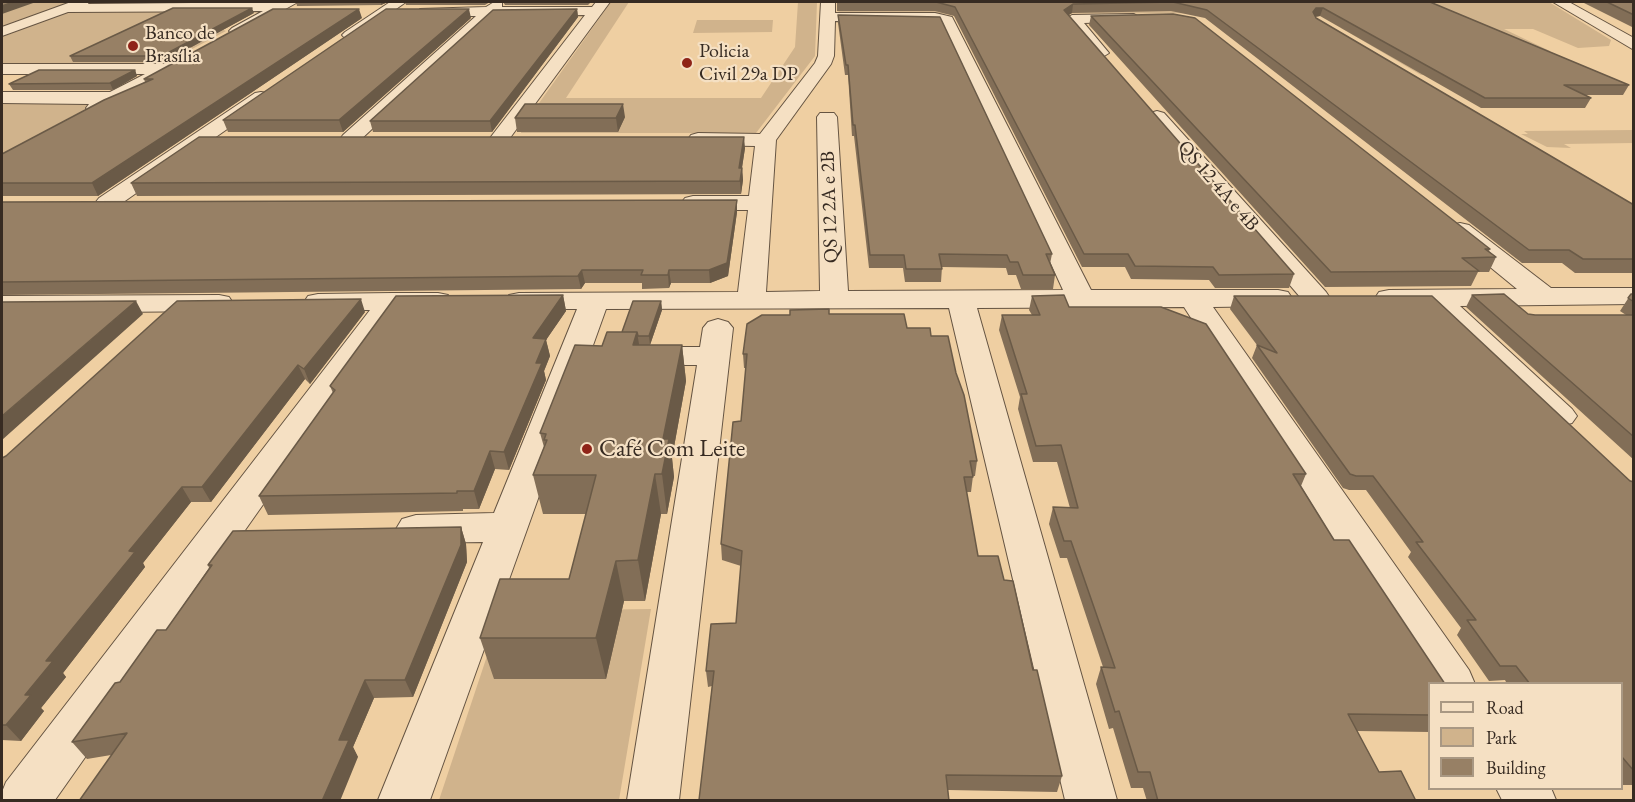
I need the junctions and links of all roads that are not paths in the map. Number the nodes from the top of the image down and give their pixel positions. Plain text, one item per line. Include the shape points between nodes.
1 (82, 2) edge
2 (1560, 2) edge
3 (927, 3) edge
4 (600, 6) edge
5 (391, 7) edge
6 (496, 7) edge
7 (64, 8) junction
8 (287, 8) edge
9 (828, 8) edge
10 (362, 12) dead end
11 (1150, 18) edge
12 (2, 32) edge
13 (222, 39) edge
14 (1634, 45) edge
15 (335, 46) edge
16 (195, 54) edge
17 (2, 69) edge
18 (78, 69) junction
19 (167, 69) junction
20 (1115, 70) edge
21 (277, 86) edge
22 (2, 98) edge
23 (21, 98) junction
24 (114, 98) junction
25 (1144, 103) edge
26 (83, 115) edge
27 (827, 117) dead end
28 (477, 138) edge
29 (501, 138) junction
30 (524, 138) edge
31 (327, 139) edge
32 (350, 139) junction
33 (385, 139) edge
34 (674, 139) edge
35 (199, 140) junction
36 (234, 140) edge
37 (766, 140) junction
38 (83, 203) edge
39 (107, 203) junction
40 (142, 203) edge
41 (665, 203) edge
42 (760, 203) junction
43 (1443, 217) edge
44 (1634, 296) edge
45 (1545, 297) junction
46 (751, 298) junction
47 (834, 298) junction
48 (1340, 298) junction
49 (1435, 298) junction
50 (1081, 299) junction
51 (1193, 299) junction
52 (595, 300) junction
53 (961, 300) junction
54 (392, 301) junction
55 (289, 302) edge
56 (244, 303) edge
57 (175, 304) junction
58 (2, 305) edge
59 (141, 335) edge
60 (573, 357) junction
61 (1582, 436) edge
62 (508, 527) junction
63 (377, 530) edge
64 (270, 531) edge
65 (222, 532) junction
66 (1451, 682) edge
67 (24, 801) edge
68 (404, 801) edge
69 (653, 801) edge
70 (1091, 801) edge

1 - 7 street
2 - 14 street
3 - 9 street
4 - 6 street
4 - 29 street
5 - 6 street
5 - 10 street
5 - 15 street
6 - 32 street
7 - 8 street
7 - 12 street
8 - 13 street
9 - 37 street via 823,64
9 - 50 street via 947,20
11 - 20 street via 1072,20
16 - 19 street
17 - 18 street
18 - 19 street
18 - 23 street
19 - 24 street
21 - 35 street
22 - 23 street
23 - 24 street
24 - 26 street
25 - 48 street, QS 12 4A e 4B
27 - 47 street, QS 12 2A e 2B
28 - 29 street
29 - 30 street
31 - 32 street
32 - 33 street
34 - 37 street
35 - 36 street
35 - 39 street
37 - 42 street
38 - 39 street
39 - 40 street
41 - 42 street
42 - 46 street
43 - 45 street
44 - 45 street
45 - 49 street
46 - 47 street
46 - 52 street
47 - 53 street
48 - 49 street
48 - 51 street
49 - 61 street
50 - 51 street
50 - 53 street
51 - 66 street
52 - 54 street
52 - 60 street
53 - 70 street
54 - 55 street
54 - 65 street
56 - 57 street
57 - 58 street
57 - 59 street
60 - 62 street
60 - 69 street via 717,342
62 - 63 street
62 - 68 street
64 - 65 street
65 - 67 street

